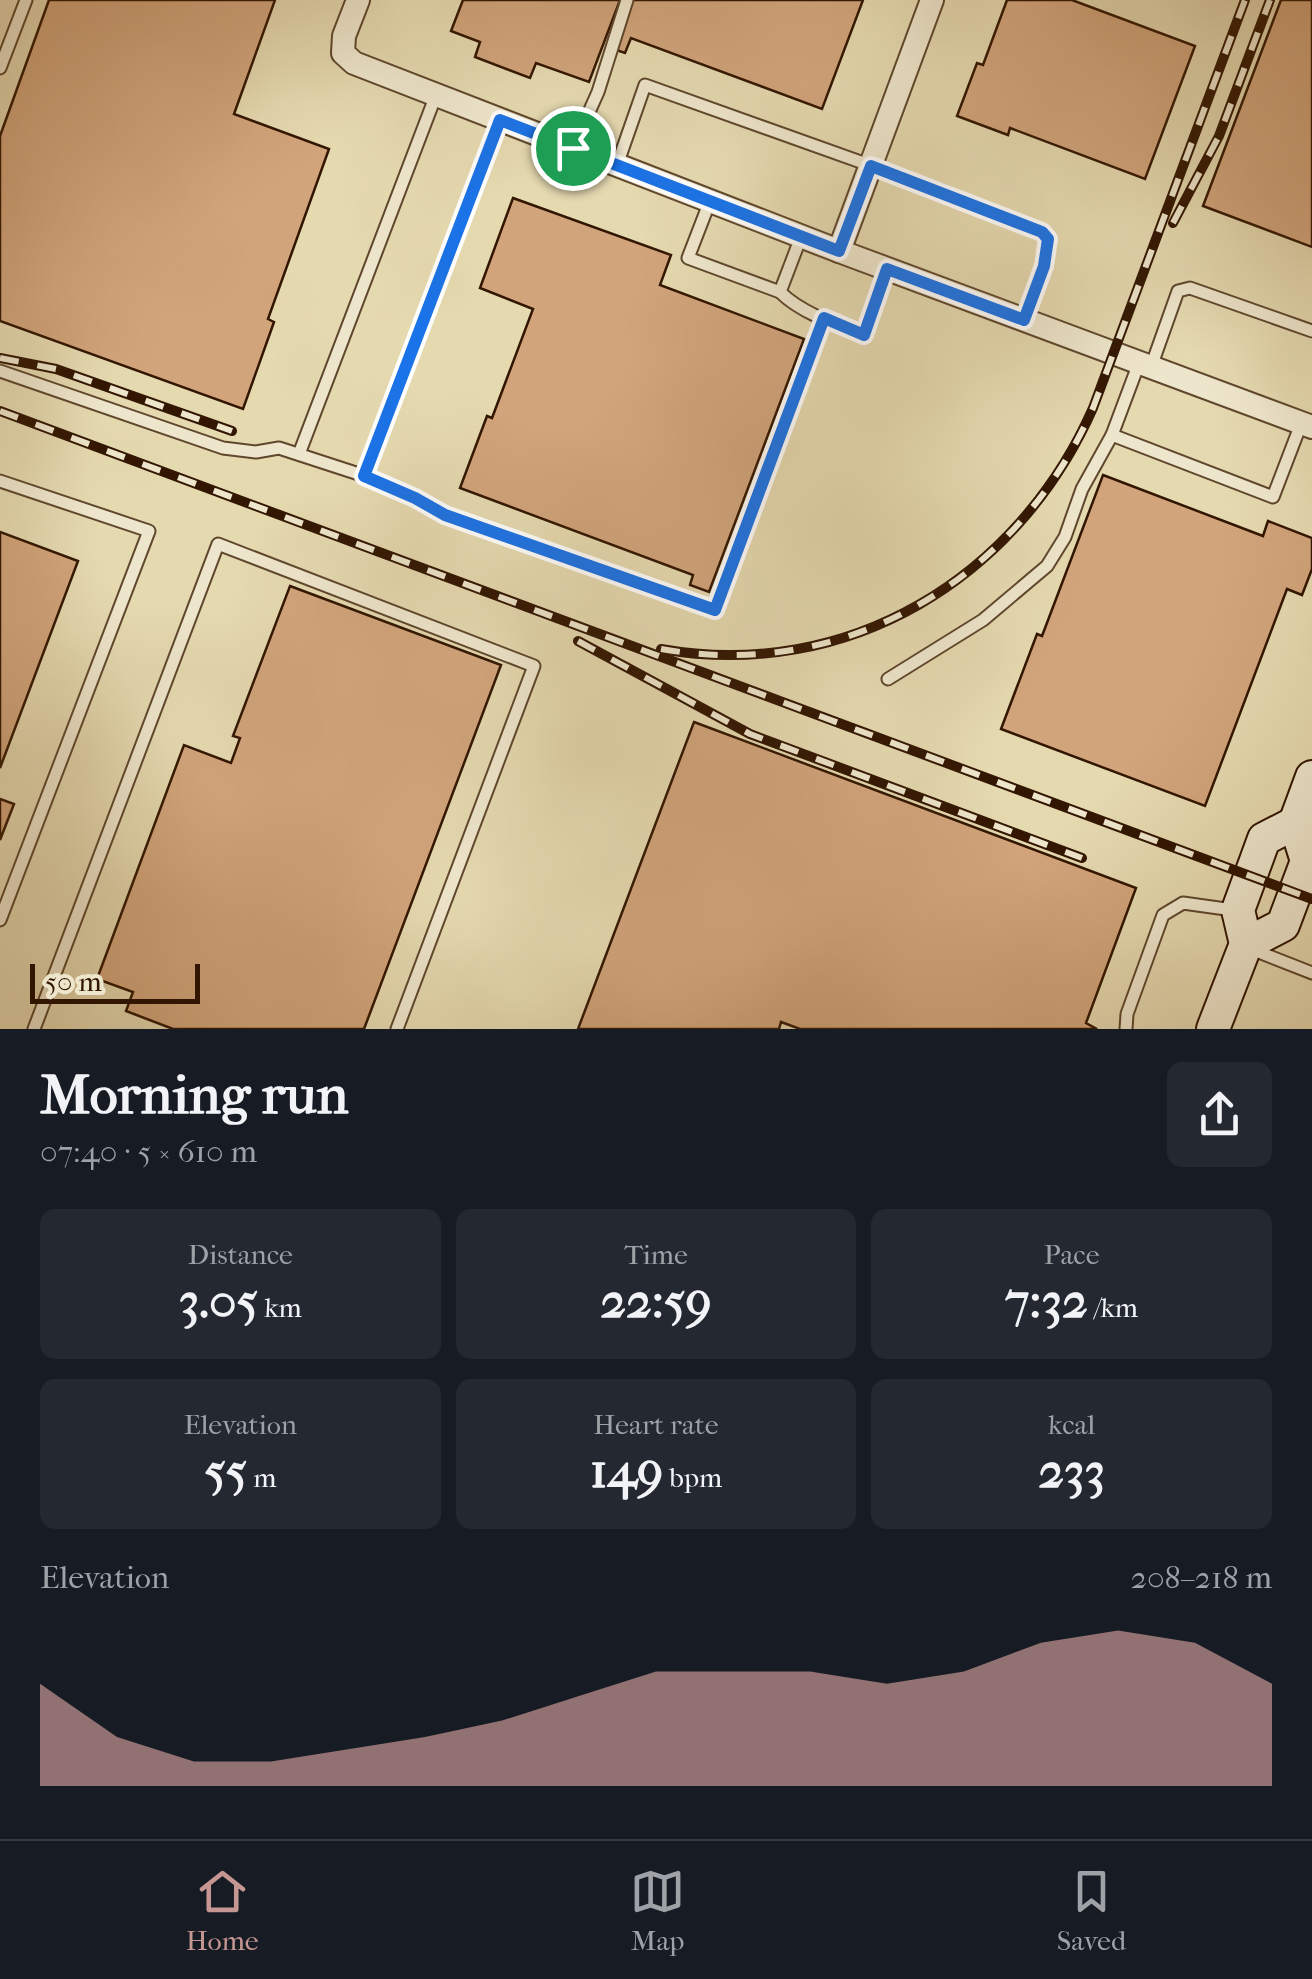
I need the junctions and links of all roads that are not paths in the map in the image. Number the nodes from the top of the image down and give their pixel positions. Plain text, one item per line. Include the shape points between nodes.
1 (26, 0) edge
2 (358, 0) edge
3 (626, 0) edge
4 (932, 0) edge
5 (0, 68) edge
6 (436, 95) junction
7 (500, 120) junction
8 (573, 148) junction
9 (618, 165) junction
10 (871, 166) junction
11 (710, 201) junction
12 (802, 236) junction
13 (839, 251) junction
14 (887, 269) junction
15 (780, 292) junction
16 (824, 318) junction
17 (1024, 320) junction
18 (1312, 331) edge
19 (1145, 365) junction
20 (0, 370) edge
21 (1307, 426) edge
22 (1112, 435) junction
23 (300, 454) junction
24 (364, 476) junction
25 (0, 481) edge
26 (888, 679) dead end
27 (1312, 777) edge
28 (1303, 827) edge
29 (1238, 910) junction
30 (0, 920) edge
31 (1245, 945) junction
32 (1312, 973) edge
33 (34, 1029) edge
34 (397, 1029) edge
35 (1126, 1029) edge
36 (1213, 1029) edge

1 - 5 lane
2 - 6 street via 343,53
3 - 8 lane
4 - 10 street
6 - 7 street
6 - 23 lane
7 - 8 street
7 - 24 lane
8 - 9 street
9 - 10 lane via 645,85
9 - 11 street
10 - 13 street
10 - 17 lane via 1042,232 1048,239 1044,266
11 - 12 street
11 - 15 lane via 688,258
12 - 13 street
12 - 15 lane
13 - 14 street
14 - 16 lane via 864,335
14 - 17 street
15 - 16 lane
16 - 24 lane via 715,610 445,515
17 - 19 street
18 - 19 lane via 1190,288 1178,291
19 - 21 street
19 - 22 lane
20 - 23 lane via 223,448
21 - 22 lane via 1272,498
22 - 26 lane via 1047,566 983,620
23 - 24 lane
25 - 30 lane via 149,530
27 - 28 main road
28 - 29 main road via 1264,839
28 - 31 main road via 1306,861 1283,924
29 - 31 main road
29 - 35 lane via 1183,903 1163,914
31 - 32 lane
31 - 36 main road
33 - 34 lane via 218,544 534,666

